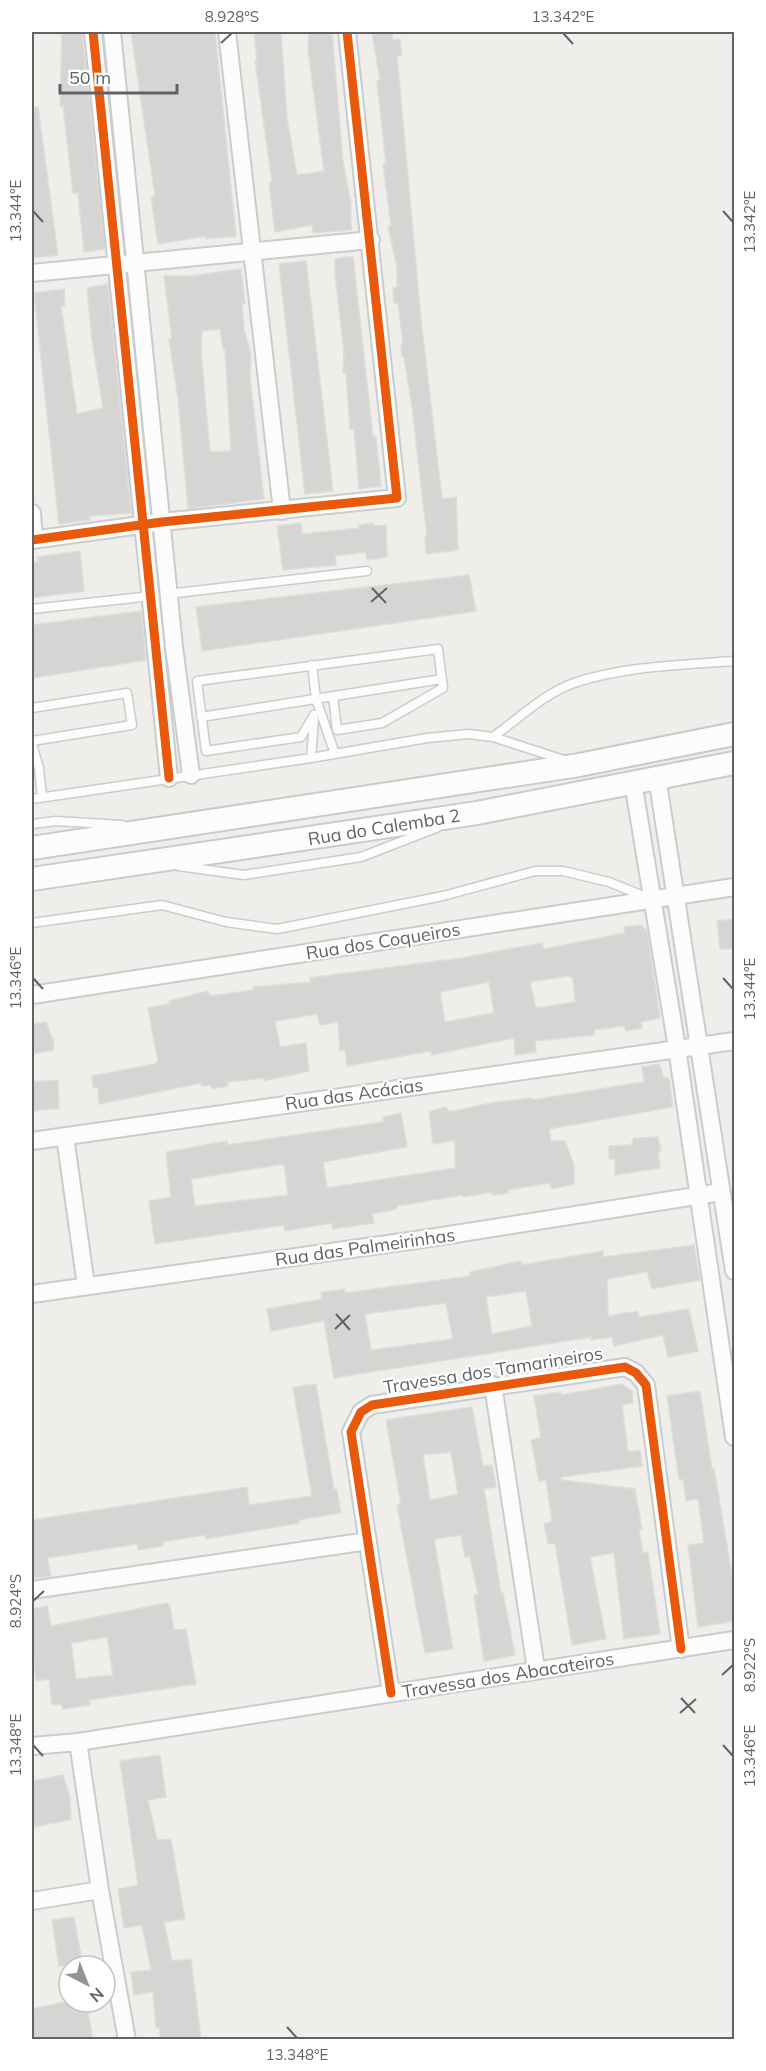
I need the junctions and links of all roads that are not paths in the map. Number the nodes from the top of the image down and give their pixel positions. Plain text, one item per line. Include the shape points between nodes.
1 (93, 32) edge
2 (112, 32) edge
3 (227, 32) edge
4 (347, 32) edge
5 (370, 240) junction
6 (251, 252) junction
7 (135, 262) junction
8 (116, 264) junction
9 (32, 273) edge
10 (282, 510) junction
11 (32, 513) edge
12 (162, 522) junction
13 (143, 525) junction
14 (33, 540) edge
15 (367, 571) dead end
16 (169, 594) junction
17 (150, 596) junction
18 (32, 609) edge
19 (735, 661) edge
20 (312, 665) junction
21 (442, 679) junction
22 (333, 696) junction
23 (316, 699) junction
24 (32, 708) edge
25 (314, 715) junction
26 (201, 717) junction
27 (735, 734) edge
28 (493, 737) junction
29 (32, 742) edge
30 (335, 754) junction
31 (311, 758) junction
32 (735, 763) edge
33 (579, 765) junction
34 (191, 775) junction
35 (657, 777) junction
36 (169, 778) junction
37 (633, 782) junction
38 (42, 797) junction
39 (32, 799) edge
40 (32, 824) edge
41 (165, 828) junction
42 (32, 848) edge
43 (32, 879) edge
44 (735, 887) edge
45 (676, 896) junction
46 (652, 899) junction
47 (32, 923) edge
48 (32, 995) edge
49 (735, 1041) edge
50 (700, 1046) junction
51 (677, 1048) junction
52 (65, 1136) junction
53 (32, 1141) edge
54 (721, 1192) junction
55 (699, 1196) junction
56 (735, 1271) edge
57 (86, 1286) junction
58 (32, 1294) edge
59 (494, 1385) junction
60 (735, 1437) edge
61 (368, 1541) junction
62 (32, 1590) edge
63 (735, 1641) edge
64 (681, 1649) junction
65 (536, 1669) junction
66 (391, 1693) junction
67 (78, 1742) junction
68 (32, 1746) edge
69 (100, 1890) junction
70 (32, 1901) edge
71 (127, 2040) edge

1 - 8 street
2 - 7 street
3 - 6 street
4 - 5 street
5 - 6 street
5 - 10 street via 397,498
6 - 7 street
6 - 10 street
7 - 8 street
7 - 12 street
8 - 9 street
8 - 13 street
10 - 12 street
11 - 14 street
12 - 13 street
12 - 16 street
13 - 14 street
13 - 17 street
15 - 16 lane
16 - 17 lane
16 - 34 street
17 - 18 lane
17 - 36 street
19 - 28 lane via 603,675 572,684
20 - 21 lane via 438,649
20 - 23 lane
20 - 26 lane via 197,681
21 - 22 lane
21 - 22 lane via 443,688 382,723 338,730
22 - 23 lane
23 - 25 lane
23 - 26 lane
23 - 30 lane
24 - 29 lane via 127,693 132,724
25 - 26 lane via 301,737 206,751
25 - 31 lane
27 - 33 main road, Rua do Calemba 2
28 - 30 lane via 468,734 427,738
28 - 33 lane
29 - 38 lane
30 - 31 lane
31 - 34 lane
32 - 35 main road, Rua do Calemba 2
33 - 41 main road, Rua do Calemba 2
34 - 36 lane
35 - 37 main road, Rua do Calemba 2
35 - 45 street
36 - 38 lane
37 - 43 main road, Rua do Calemba 2 via 477,813
37 - 46 street
38 - 39 lane
40 - 41 lane via 56,820
41 - 42 main road, Rua do Calemba 2
44 - 45 street, Rua dos Coqueiros
45 - 46 street, Rua dos Coqueiros
45 - 50 street
46 - 47 lane via 609,882 535,871 443,896 278,929 226,922 162,905
46 - 48 street, Rua dos Coqueiros
46 - 51 street
49 - 50 street, Rua das Acácias
50 - 51 street, Rua das Acácias
50 - 54 street
51 - 52 street, Rua das Acácias
51 - 55 street
52 - 53 street, Rua das Acácias
52 - 57 street
54 - 55 street, Rua das Palmeirinhas
54 - 56 street
55 - 57 street, Rua das Palmeirinhas
55 - 60 street
57 - 58 street, Rua das Palmeirinhas
59 - 61 street, Travessa dos Tamarineiros via 372,1405 361,1412 351,1432
59 - 64 street, Travessa dos Tamarineiros via 625,1366 646,1385
59 - 65 street
61 - 62 street
61 - 66 street, Travessa dos Tamarineiros
63 - 64 street, Travessa dos Abacateiros
64 - 65 street, Travessa dos Abacateiros
65 - 66 street, Travessa dos Abacateiros
66 - 67 street, Travessa dos Abacateiros
67 - 68 street, Travessa dos Abacateiros
67 - 69 street
69 - 70 street
69 - 71 street

